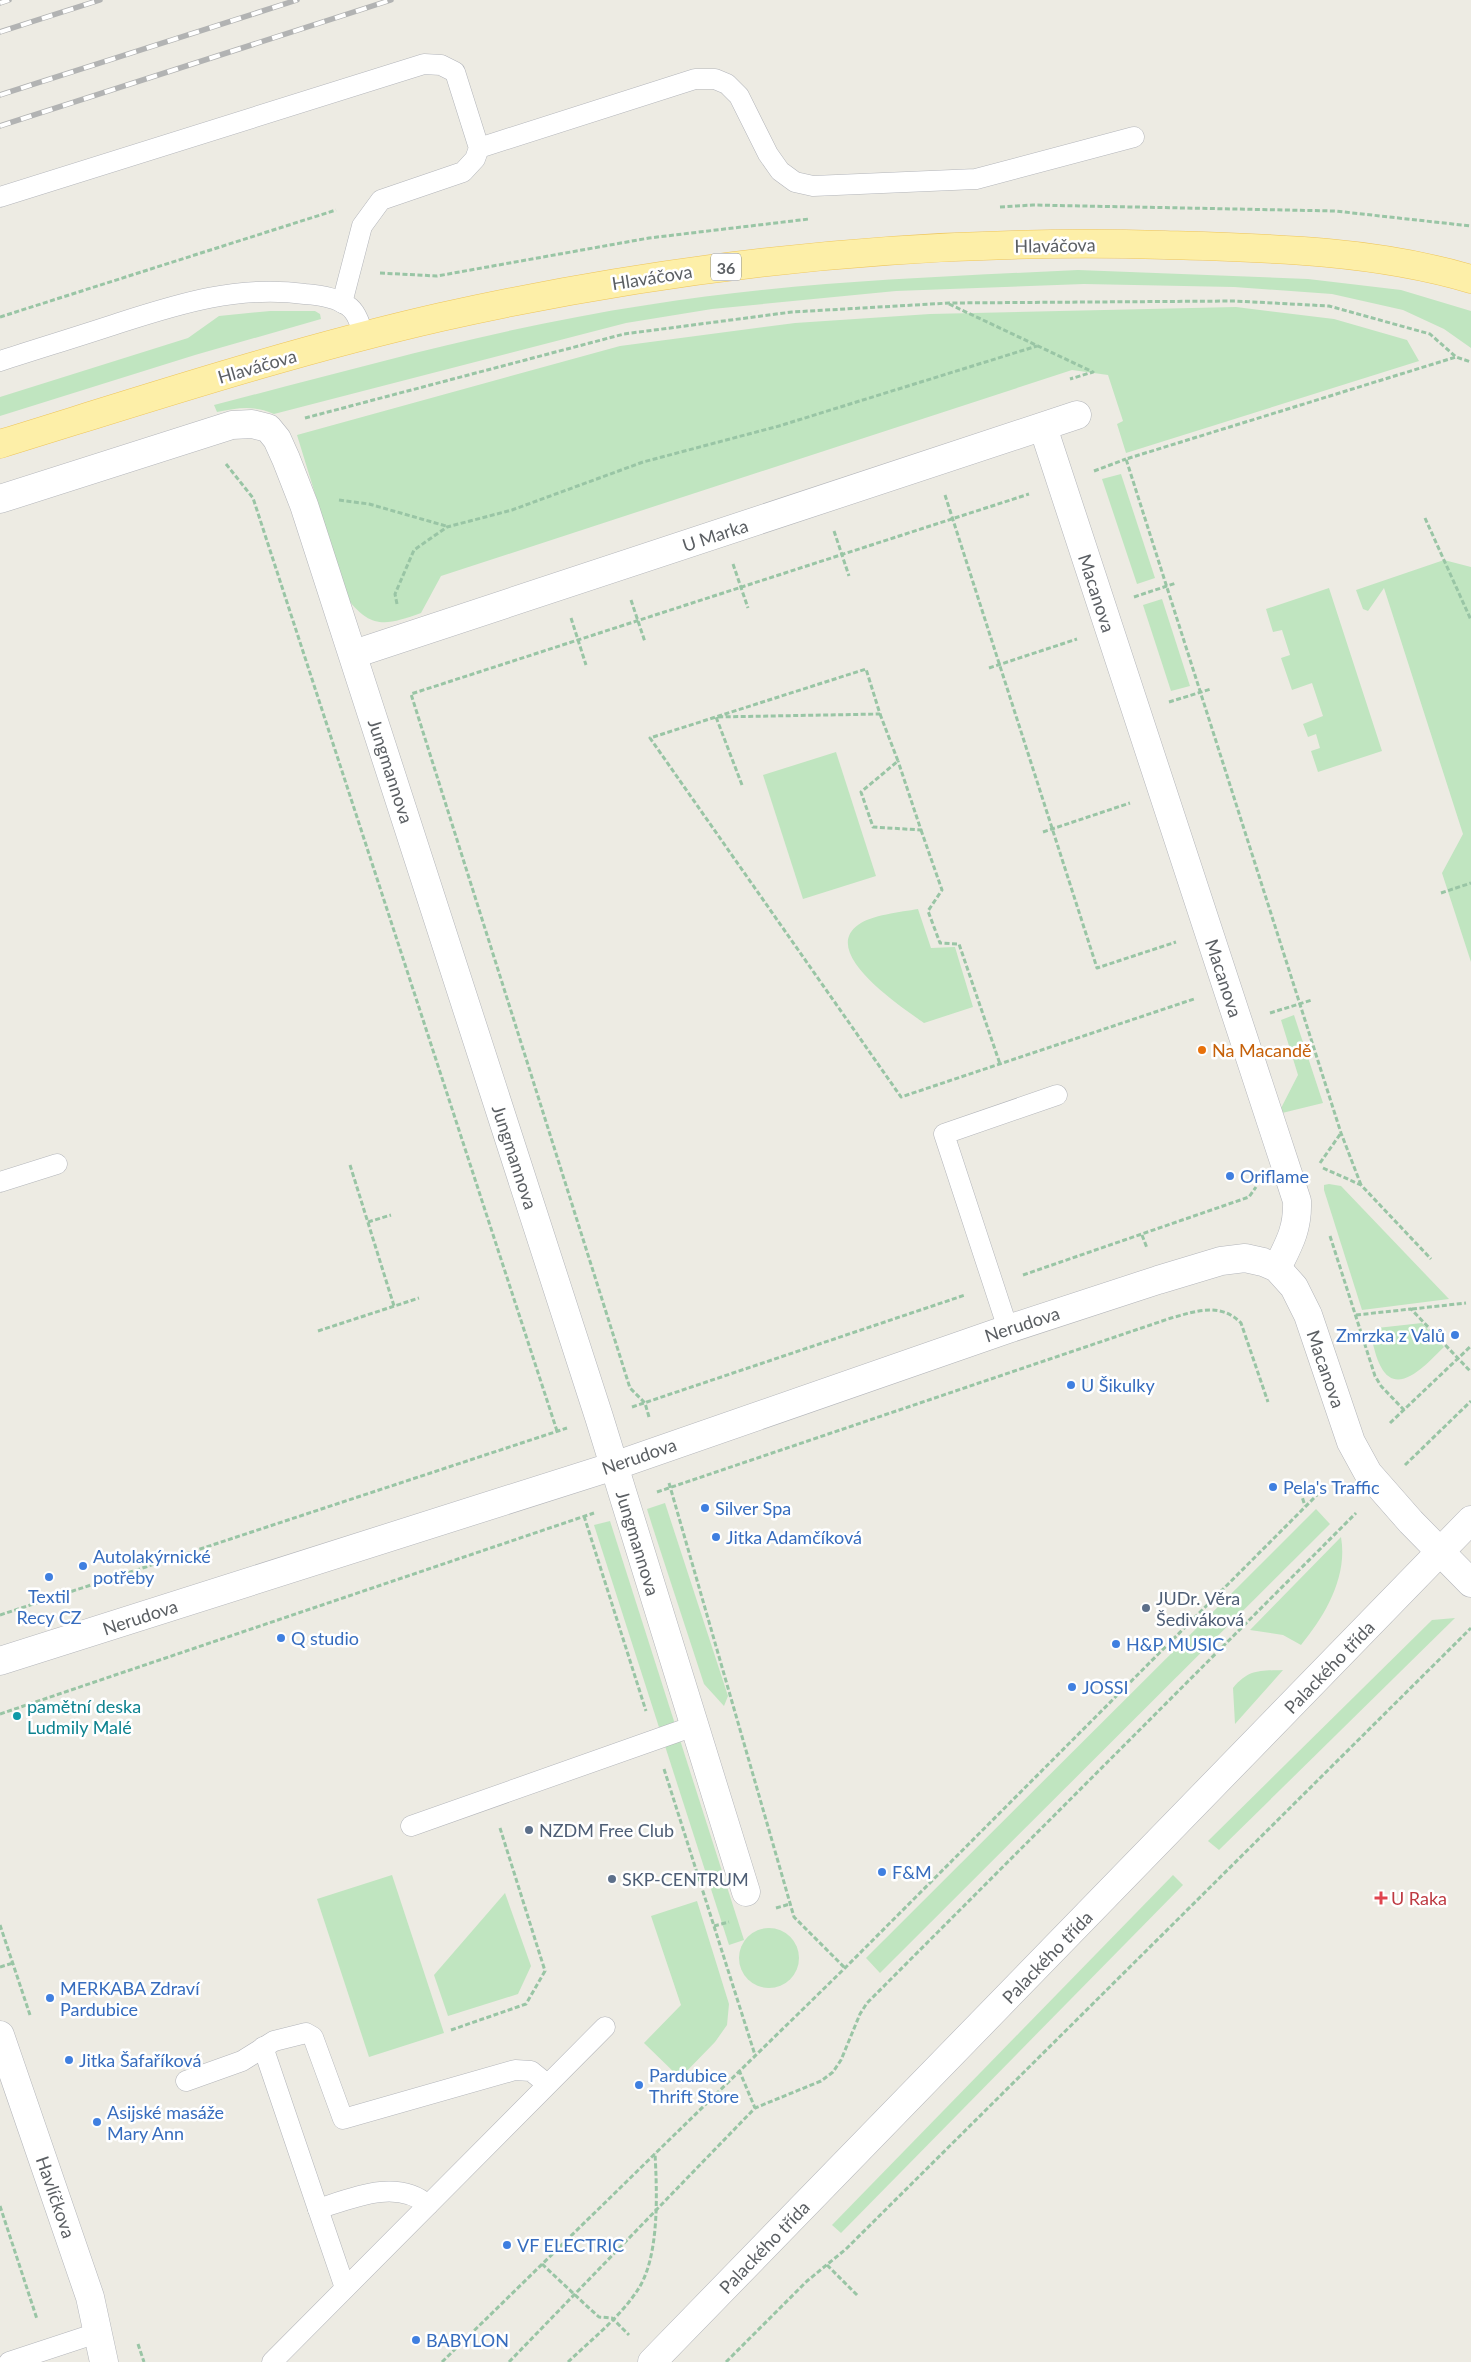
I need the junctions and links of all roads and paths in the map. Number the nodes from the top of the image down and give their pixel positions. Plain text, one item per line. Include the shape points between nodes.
1 (1134, 137) dead end
2 (479, 148) junction
3 (0, 197) edge
4 (381, 200) junction
5 (1298, 209) dead end
6 (1471, 226) edge
7 (1471, 279) edge
8 (342, 303) junction
9 (949, 303) junction
10 (0, 317) edge
11 (363, 336) junction
12 (1037, 346) junction
13 (1456, 357) junction
14 (0, 361) edge
15 (1471, 362) edge
16 (1077, 416) joint
17 (1043, 426) junction
18 (268, 428) junction
19 (0, 444) edge
20 (220, 457) dead end
21 (1126, 459) junction
22 (1062, 484) junction
23 (0, 499) edge
24 (824, 499) junction
25 (304, 505) junction
26 (1425, 518) dead end
27 (953, 519) junction
28 (447, 527) junction
29 (722, 532) junction
30 (842, 555) junction
31 (620, 566) junction
32 (849, 576) dead end
33 (1176, 583) dead end
34 (560, 586) junction
35 (1167, 586) junction
36 (741, 588) junction
37 (748, 608) dead end
38 (1105, 618) junction
39 (638, 620) junction
40 (1471, 620) edge
41 (406, 637) junction
42 (578, 640) junction
43 (645, 642) dead end
44 (354, 654) junction
45 (1000, 664) junction
46 (586, 665) dead end
47 (990, 668) dead end
48 (1212, 689) dead end
49 (1201, 692) junction
50 (1136, 712) junction
51 (880, 714) junction
52 (716, 717) junction
53 (898, 761) junction
54 (742, 785) dead end
55 (1163, 792) junction
56 (1052, 829) junction
57 (921, 830) junction
58 (1043, 832) dead end
59 (1471, 883) edge
60 (1441, 893) dead end
61 (1178, 942) dead end
62 (1197, 998) dead end
63 (1312, 1000) dead end
64 (1300, 1004) junction
65 (1238, 1023) junction
66 (1000, 1064) junction
67 (1057, 1095) dead end
68 (1341, 1133) junction
69 (57, 1164) dead end
70 (350, 1165) dead end
71 (0, 1182) edge
72 (1361, 1185) junction
73 (1256, 1187) dead end
74 (391, 1214) dead end
75 (368, 1222) junction
76 (1329, 1232) dead end
77 (1431, 1258) dead end
78 (1277, 1268) junction
79 (994, 1285) junction
80 (419, 1298) dead end
81 (1466, 1303) dead end
82 (394, 1306) junction
83 (1411, 1309) junction
84 (1356, 1315) junction
85 (1008, 1329) junction
86 (318, 1330) dead end
87 (1471, 1346) edge
88 (1458, 1358) junction
89 (1471, 1372) edge
90 (1471, 1401) edge
91 (1268, 1402) dead end
92 (1404, 1410) junction
93 (1390, 1423) dead end
94 (1420, 1450) dead end
95 (614, 1466) junction
96 (1298, 1484) dead end
97 (1317, 1495) dead end
98 (1306, 1506) junction
99 (1471, 1520) edge
100 (1331, 1538) dead end
101 (1440, 1552) junction
102 (1471, 1583) edge
103 (0, 1615) edge
104 (1471, 1628) edge
105 (0, 1661) edge
106 (0, 1714) edge
107 (694, 1726) junction
108 (655, 1739) junction
109 (490, 1798) junction
110 (411, 1826) dead end
111 (746, 1892) dead end
112 (13, 1963) dead end
113 (0, 1967) edge
114 (845, 1968) junction
115 (605, 2026) dead end
116 (451, 2030) dead end
117 (0, 2035) edge
118 (263, 2047) junction
119 (755, 2055) junction
120 (739, 2070) junction
121 (186, 2081) dead end
122 (547, 2084) junction
123 (755, 2108) junction
124 (655, 2153) junction
125 (428, 2205) junction
126 (0, 2206) edge
127 (318, 2209) junction
128 (658, 2211) junction
129 (542, 2264) junction
130 (827, 2265) junction
131 (345, 2288) junction
132 (575, 2296) junction
133 (858, 2296) dead end
134 (612, 2318) junction
135 (97, 2333) junction
136 (47, 2349) junction
137 (653, 2361) edge
138 (8, 2362) edge
139 (104, 2362) edge
140 (272, 2362) edge
141 (442, 2362) edge
142 (510, 2362) edge
143 (568, 2362) edge
144 (726, 2362) edge

1 - 2 lane via 976,179 813,186 795,182 780,171 739,96 726,84 715,79 695,79
2 - 3 lane via 455,72 441,65 424,64
2 - 4 lane via 475,159 463,172
4 - 8 lane via 362,226
4 - 10 path via 322,213
5 - 6 path via 1335,210
7 - 11 main road, Hlaváčova / 36 via 1413,265 1332,254 1222,247 1125,244 888,250 682,272 568,290
8 - 11 lane via 356,314
8 - 14 lane via 317,295 278,290 227,293 180,304
9 - 12 path
9 - 13 path via 1235,301 1329,306 1430,334
9 - 18 path via 792,312 624,334
11 - 19 main road, Hlaváčova / 36
12 - 16 path via 1093,372 1066,380
12 - 28 path via 778,426 643,462 512,510
13 - 15 path
13 - 21 path
16 - 17 street, U Marka
17 - 22 street, Macanova
17 - 24 street, U Marka
18 - 23 street via 252,424 212,430
18 - 25 street, Jungmannova via 277,439
20 - 103 path via 253,498 557,1431
21 - 22 path
21 - 35 path
22 - 27 path
22 - 38 street, Macanova
24 - 29 street, U Marka
24 - 30 path
25 - 28 path via 332,499 369,504
25 - 44 street, Jungmannova
26 - 40 path
27 - 30 path
27 - 45 path
28 - 41 path via 414,550 395,594
29 - 31 street, U Marka
29 - 36 path
30 - 32 path
30 - 36 path
31 - 34 street, U Marka
31 - 39 path
33 - 35 path
34 - 41 street, U Marka
34 - 42 path
35 - 38 path
35 - 49 path
36 - 37 path
36 - 39 path
38 - 45 path
38 - 50 street, Macanova
39 - 42 path
39 - 43 path
41 - 44 street, U Marka
42 - 46 path
42 - 79 path via 411,694 630,1388 645,1403
44 - 95 street, Jungmannova
45 - 47 path
45 - 56 path
48 - 49 path
49 - 50 path
49 - 64 path
50 - 55 street, Macanova
51 - 52 path
51 - 52 path via 866,669
51 - 53 path
52 - 54 path
52 - 66 path via 650,738 901,1097
53 - 57 path
53 - 57 path via 861,792 873,827
55 - 56 path
55 - 65 street, Macanova
56 - 58 path
56 - 61 path via 1097,968
57 - 66 path via 942,890 928,911 940,943 958,944
59 - 60 path
62 - 66 path
63 - 64 path
64 - 65 path
64 - 68 path
65 - 78 street, Macanova via 1297,1201 1292,1239
67 - 79 lane via 944,1134
68 - 72 path
68 - 72 path via 1318,1166
69 - 71 lane
70 - 75 path
72 - 77 path
73 - 79 path via 1249,1197
74 - 75 path
75 - 82 path
76 - 84 path
78 - 85 street, Nerudova via 1245,1258 1221,1261
78 - 101 street, Macanova via 1294,1287 1304,1305 1357,1456 1380,1489
79 - 85 lane
80 - 82 path
81 - 83 path
82 - 86 path
83 - 84 path
83 - 88 path
84 - 92 path via 1376,1376
85 - 95 street, Nerudova
87 - 88 path
88 - 89 path
88 - 92 path
90 - 94 path
91 - 114 path via 1242,1323 1233,1314 1201,1310 670,1487 794,1916
92 - 93 path
95 - 105 street, Nerudova
95 - 107 street, Jungmannova
96 - 98 path
97 - 98 path
98 - 114 path
99 - 101 street, Palackého třída
100 - 123 path via 868,2003 833,2072 822,2080
101 - 102 street
101 - 137 street, Palackého třída
104 - 130 path
106 - 108 path via 584,1516
107 - 108 lane
107 - 111 street, Jungmannova
108 - 109 lane
108 - 119 path
109 - 110 lane
109 - 116 path via 545,1971 526,2004
112 - 113 path
114 - 119 path
115 - 122 lane
117 - 135 street, Havlíčkova via 90,2297
118 - 121 lane via 242,2061
118 - 122 lane via 301,2033 310,2034 343,2119 515,2070 530,2071
118 - 127 lane
119 - 120 path
120 - 123 path
120 - 124 path
122 - 125 lane
123 - 128 path
124 - 128 path
124 - 129 path
125 - 127 lane via 414,2195 395,2192 370,2193
125 - 131 lane
126 - 136 path
127 - 131 lane
128 - 132 path
128 - 134 path via 649,2261 638,2290
129 - 132 path
129 - 141 path
130 - 133 path
130 - 144 path
131 - 140 lane
132 - 134 path via 599,2317
132 - 142 path
134 - 137 path
134 - 143 path
135 - 136 lane
135 - 139 street, Havlíčkova
136 - 138 lane

